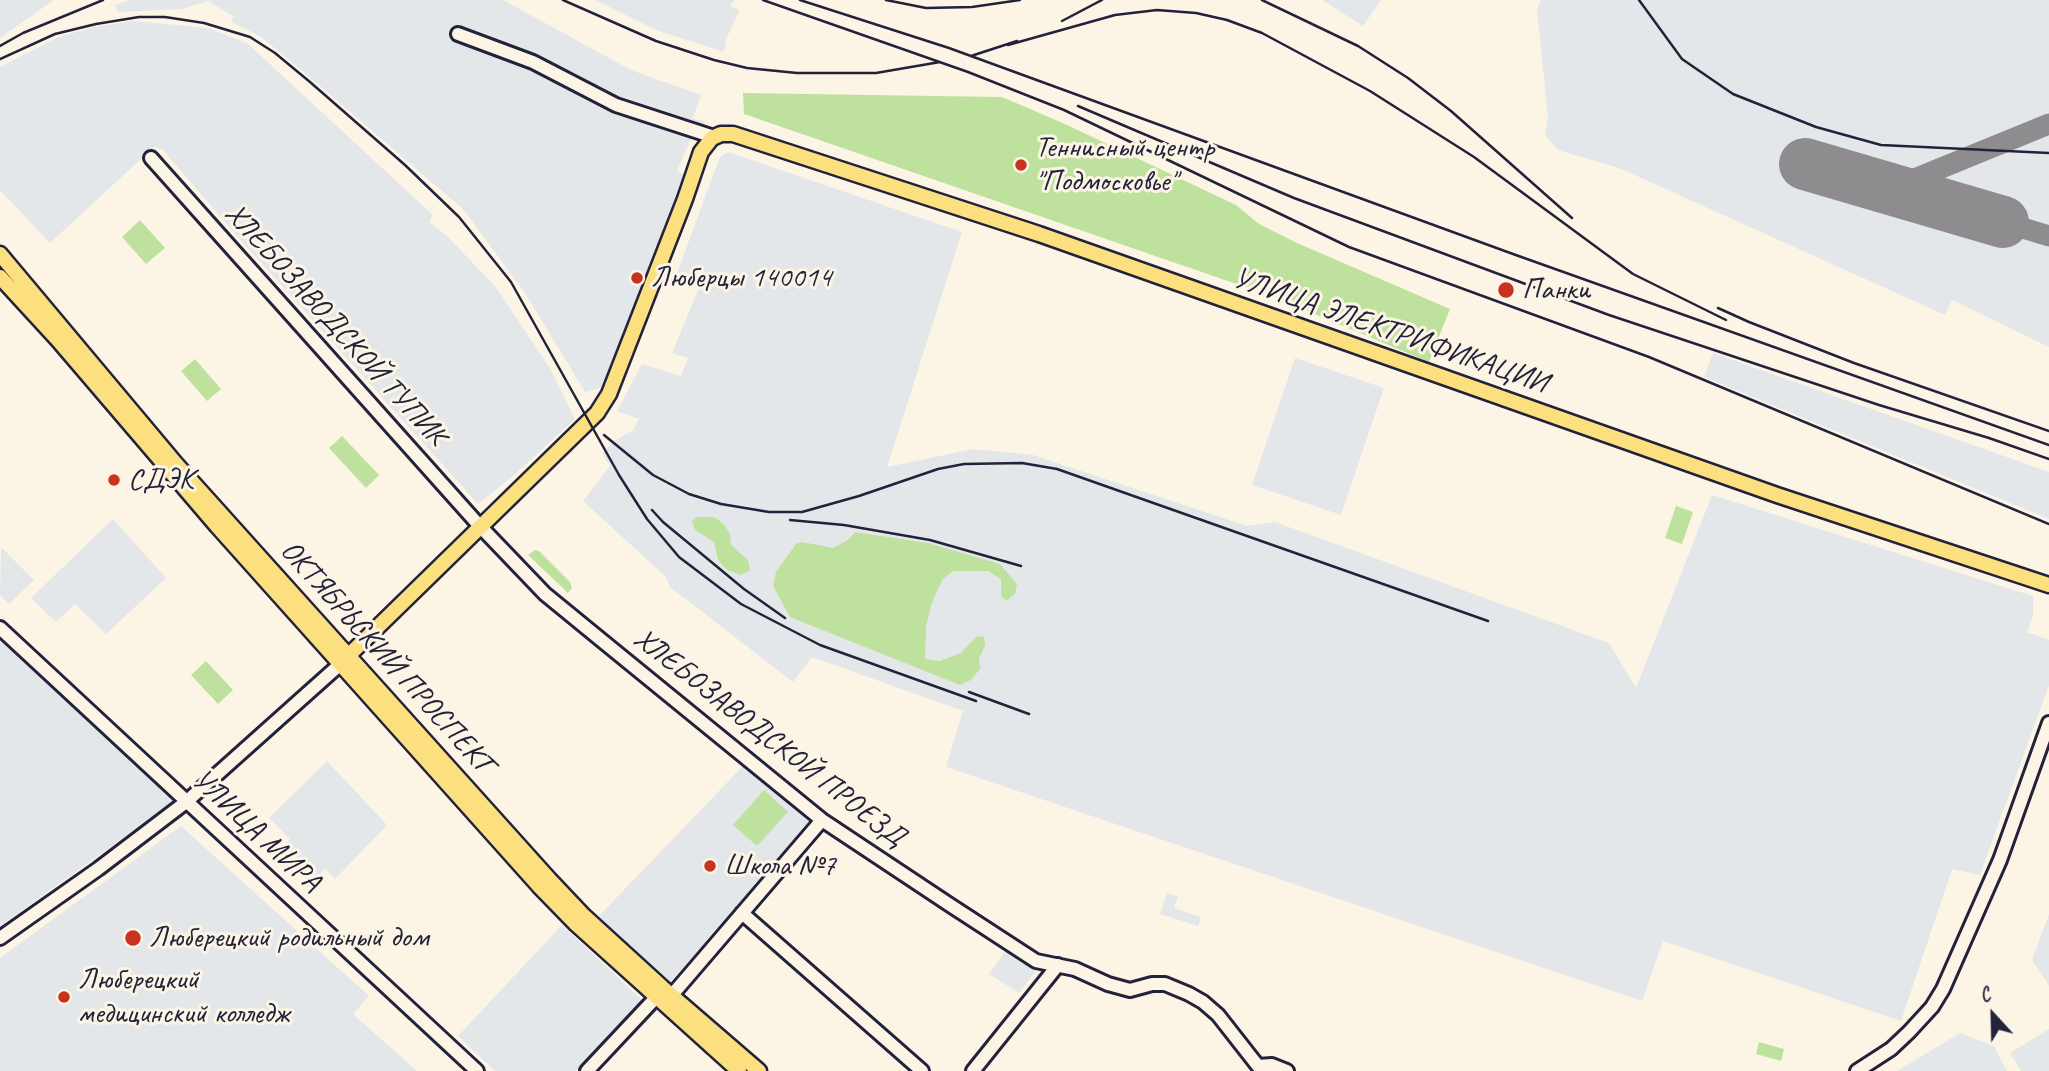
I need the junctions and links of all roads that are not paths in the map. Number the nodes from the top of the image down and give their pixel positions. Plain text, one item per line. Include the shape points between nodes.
1 (458, 34) dead end
2 (714, 136) junction
3 (151, 158) dead end
4 (0, 254) edge
5 (0, 277) edge
6 (481, 527) junction
7 (2049, 585) edge
8 (0, 628) edge
9 (344, 660) junction
10 (2049, 723) edge
11 (186, 802) junction
12 (822, 820) junction
13 (742, 913) junction
14 (0, 938) edge
15 (1058, 965) junction
16 (664, 997) junction
17 (1256, 1069) edge
18 (477, 1071) edge
19 (587, 1071) edge
20 (739, 1071) edge
21 (758, 1071) edge
22 (922, 1071) edge
23 (973, 1071) edge
24 (1287, 1071) edge
25 (1857, 1071) edge

1 - 2 street via 533,62 616,105
2 - 6 main road via 701,152 609,394 589,422
2 - 7 main road, УЛИЦА ЭЛЕКТРИФИКАЦИИ via 733,134 1039,234 1777,495
3 - 6 street, ХЛЕБОЗАВОДСКОЙ ТУПИК
4 - 9 main road, ОКТЯБРЬСКИЙ ПРОСПЕКТ
5 - 9 main road, ОКТЯБРЬСКИЙ ПРОСПЕКТ via 146,445
6 - 9 main road
6 - 12 street, ХЛЕБОЗАВОДСКОЙ ПРОЕЗД via 545,594
8 - 11 street, УЛИЦА МИРА
9 - 11 street
9 - 16 main road, ОКТЯБРЬСКИЙ ПРОСПЕКТ
10 - 25 street via 2000,860 1943,989 1909,1032
11 - 14 street
11 - 18 street, УЛИЦА МИРА
12 - 13 street
12 - 15 street, ХЛЕБОЗАВОДСКОЙ ПРОЕЗД via 1036,961
13 - 16 street
13 - 22 street
15 - 17 street, ХЛЕБОЗАВОДСКОЙ ПРОЕЗД via 1130,990 1165,984 1189,994 1218,1015
15 - 23 street
16 - 19 street
16 - 20 main road, ОКТЯБРЬСКИЙ ПРОСПЕКТ
16 - 21 main road, ОКТЯБРЬСКИЙ ПРОСПЕКТ
17 - 24 street via 1272,1065

